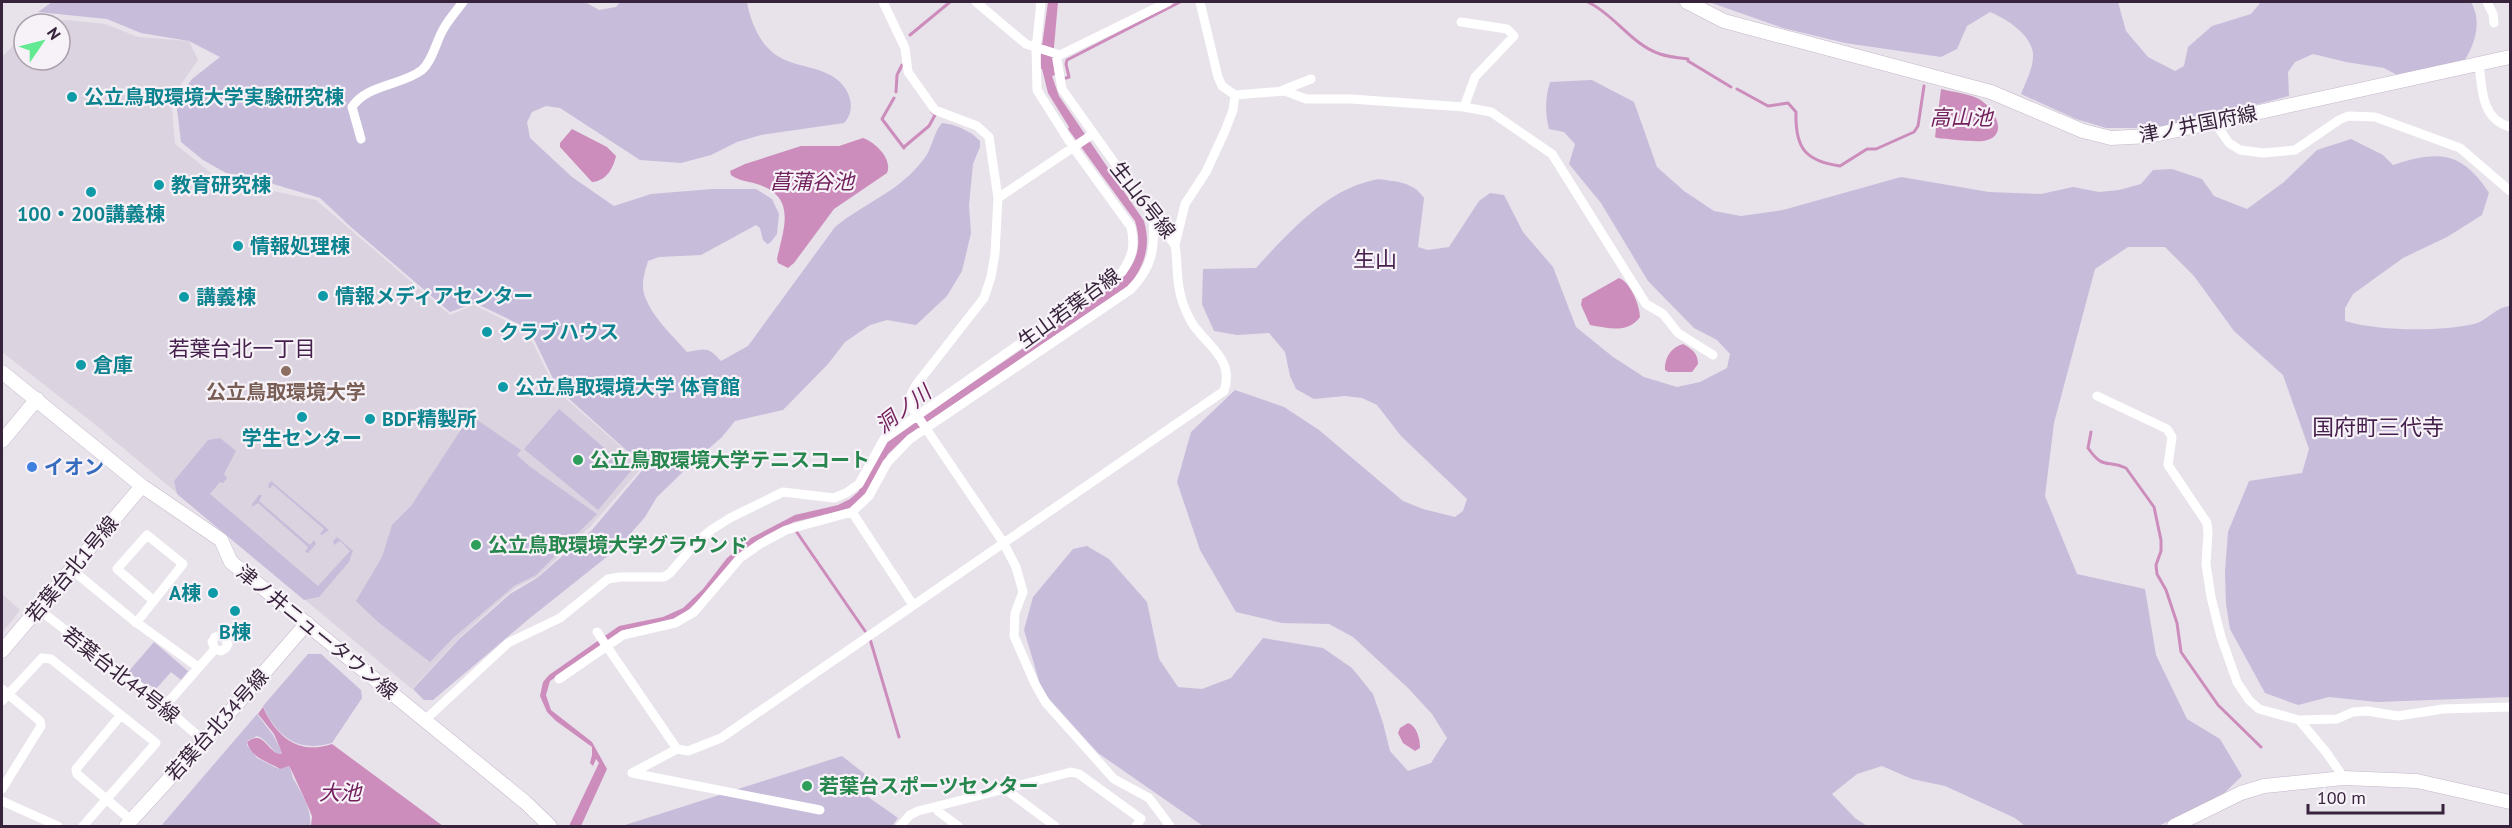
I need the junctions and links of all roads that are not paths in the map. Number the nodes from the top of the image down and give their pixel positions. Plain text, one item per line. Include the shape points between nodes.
1 (463, 2) edge
2 (883, 2) edge
3 (976, 2) edge
4 (1041, 2) edge
5 (1168, 2) edge
6 (1200, 2) edge
7 (1687, 2) edge
8 (2487, 2) edge
9 (1461, 22) dead end
10 (2494, 23) dead end
11 (1036, 49) junction
12 (1056, 54) junction
13 (2511, 57) edge
14 (2479, 63) junction
15 (1311, 79) dead end
16 (1281, 91) junction
17 (1234, 96) junction
18 (1464, 107) junction
19 (2214, 123) junction
20 (2510, 126) edge
21 (1093, 134) junction
22 (361, 139) dead end
23 (1073, 147) junction
24 (2511, 191) edge
25 (998, 198) junction
26 (1153, 217) junction
27 (1175, 245) junction
28 (1713, 355) dead end
29 (2, 372) edge
30 (2097, 396) dead end
31 (37, 399) junction
32 (916, 416) junction
33 (925, 430) junction
34 (2, 441) edge
35 (142, 486) junction
36 (852, 512) junction
37 (1003, 542) junction
38 (71, 569) junction
39 (154, 601) junction
40 (912, 605) junction
41 (38, 609) junction
42 (136, 623) junction
43 (307, 623) junction
44 (597, 632) dead end
45 (607, 647) junction
46 (215, 649) dead end
47 (2, 651) edge
48 (198, 667) junction
49 (559, 680) dead end
50 (3, 694) edge
51 (164, 707) junction
52 (2511, 707) edge
53 (121, 715) junction
54 (425, 720) junction
55 (2299, 720) junction
56 (204, 741) junction
57 (676, 749) junction
58 (2344, 778) junction
59 (2, 789) edge
60 (1005, 789) junction
61 (107, 798) junction
62 (2, 801) edge
63 (2511, 802) edge
64 (935, 807) junction
65 (820, 810) dead end
66 (129, 824) edge
67 (58, 826) edge
68 (83, 826) edge
69 (550, 826) edge
70 (900, 826) edge
71 (958, 826) edge
72 (1055, 826) edge
73 (1136, 826) edge
74 (1170, 826) edge
75 (2174, 826) edge

1 - 22 street via 421,70 356,100 352,107
2 - 25 street via 905,48 908,72 934,110 977,126 989,137
3 - 11 street
4 - 11 street, 生山若葉台線
5 - 12 street via 1074,49
6 - 17 street via 1218,77
7 - 19 street, 津ノ井国府線 via 1724,21 1991,92 2083,131 2111,138 2150,136
8 - 10 street
9 - 18 street via 1507,29 1514,36 1475,77
11 - 12 street
11 - 23 street, 生山若葉台線 via 1037,90
12 - 21 street, 生山6号線 via 1062,89
13 - 14 street, 津ノ井国府線
14 - 19 street, 津ノ井国府線
14 - 20 street via 2492,119
15 - 16 street
16 - 17 street
16 - 18 street via 1314,99
17 - 27 street, 生山6号線 via 1233,110 1206,172 1185,204
18 - 28 street via 1491,112 1551,154 1646,304 1663,314 1678,333
19 - 24 street via 2229,143 2240,150 2263,153 2295,150 2348,116 2374,117 2460,148
21 - 23 street
21 - 26 street, 生山6号線
23 - 25 street
23 - 32 street, 生山若葉台線 via 1131,227 1134,242 1128,263 1112,279
25 - 32 street via 992,277 984,298 916,385 910,397
26 - 27 street, 生山6号線
26 - 33 street via 1151,261 1130,290
27 - 37 street via 1181,298 1192,323 1224,361 1224,391
29 - 31 street, 津ノ井ニュータウン線
30 - 55 street via 2167,429 2172,437 2168,465 2207,523 2206,564 2211,597 2237,682 2259,709
31 - 34 street
31 - 35 street, 津ノ井ニュータウン線
32 - 33 street
32 - 54 street, 生山若葉台線 via 884,439 859,484 846,493 834,498 783,492 711,530 664,577 608,579 560,618 508,643
33 - 36 street via 899,449 869,496
33 - 37 street
35 - 38 street, 若葉台北1号線
35 - 43 street, 津ノ井ニュータウン線 via 221,540 231,562
36 - 40 street
36 - 45 street via 786,530 760,544 740,558 694,612 675,623 623,635
37 - 40 street
37 - 74 street via 1023,592 1013,628 1035,684 1051,709 1114,779 1149,798
38 - 41 street, 若葉台北1号線
38 - 42 street
39 - 39 street via 183,564 147,535 117,569
39 - 42 street
40 - 57 street via 721,738 688,751
41 - 47 street, 若葉台北1号線
41 - 51 street, 若葉台北44号線
42 - 48 street
43 - 54 street, 津ノ井ニュータウン線
43 - 56 street, 若葉台北34号線
44 - 45 street
45 - 49 street
45 - 57 street
46 - 48 street
48 - 51 street
50 - 53 street via 42,658 51,659
50 - 59 street via 40,721 41,726
51 - 56 street, 若葉台北44号線
52 - 55 street via 2443,709 2398,716 2367,711 2353,712 2337,720
53 - 61 street via 76,770
53 - 61 street via 156,743
54 - 69 street, 津ノ井ニュータウン線
55 - 58 street
56 - 66 street, 若葉台北34号線
57 - 65 street via 632,773
58 - 63 street via 2417,781
58 - 75 street via 2264,786
60 - 64 street
60 - 72 street
60 - 73 street via 1071,772 1079,774 1141,819
61 - 66 street
61 - 68 street
62 - 67 street
64 - 70 street via 910,816
64 - 71 street

